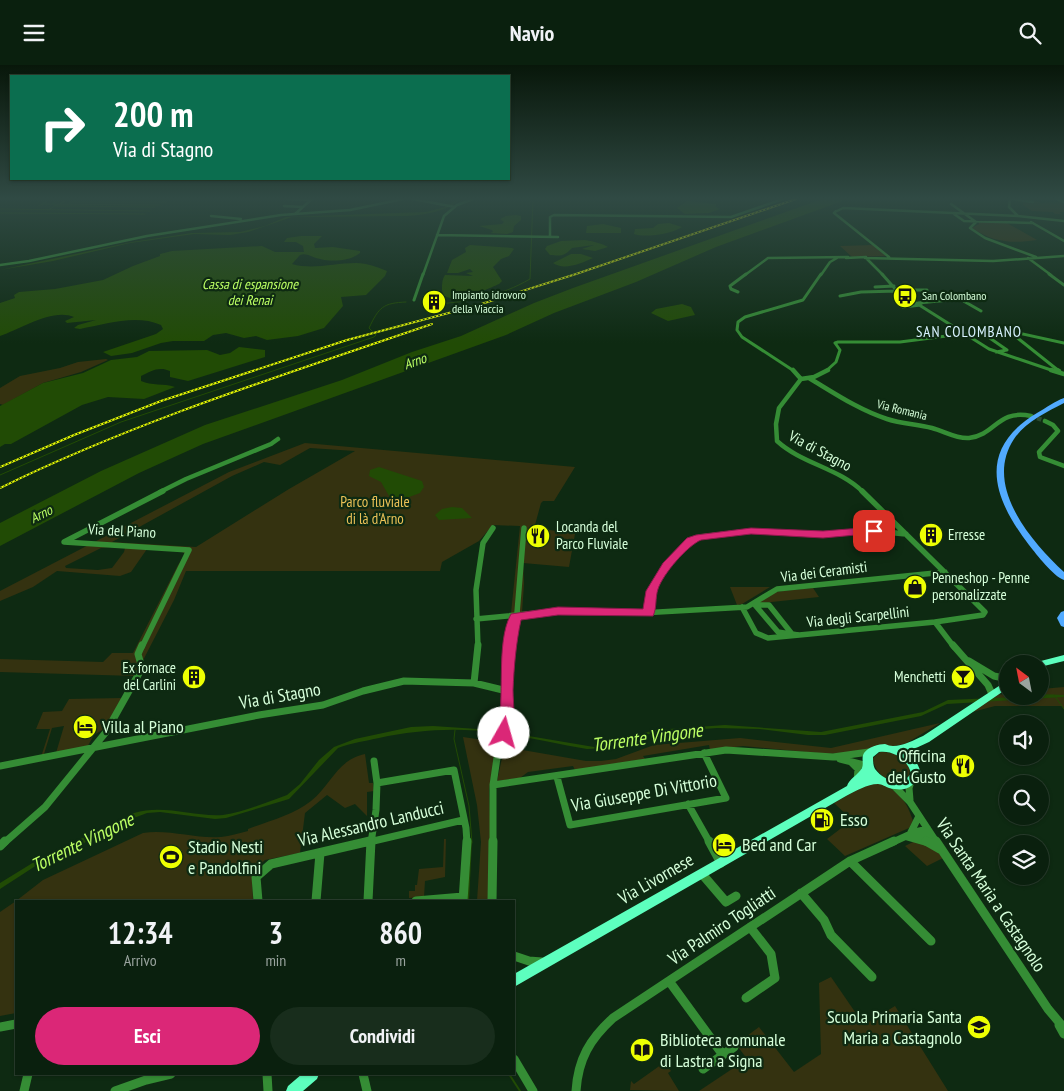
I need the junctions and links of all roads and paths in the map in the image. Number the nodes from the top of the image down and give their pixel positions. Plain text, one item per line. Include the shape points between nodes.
1 (96, 247) edge
2 (433, 247) edge
3 (876, 247) edge
4 (1010, 247) edge
5 (1064, 256) edge
6 (889, 257) junction
7 (1038, 257) junction
8 (839, 258) junction
9 (1028, 258) junction
10 (869, 259) junction
11 (0, 265) edge
12 (1064, 285) edge
13 (875, 287) dead end
14 (895, 288) junction
15 (927, 290) dead end
16 (738, 292) dead end
17 (840, 296) dead end
18 (414, 300) dead end
19 (919, 304) junction
20 (904, 307) dead end
21 (981, 311) dead end
22 (1010, 332) junction
23 (734, 333) dead end
24 (966, 334) junction
25 (984, 334) junction
26 (742, 337) junction
27 (1064, 343) edge
28 (994, 352) junction
29 (790, 367) junction
30 (1059, 372) junction
31 (1064, 374) edge
32 (804, 377) junction
33 (1064, 400) edge
34 (1064, 404) edge
35 (1030, 416) tunnel mouth
36 (1045, 421) tunnel mouth
37 (278, 439) dead end
38 (1064, 466) edge
39 (493, 528) dead end
40 (524, 528) dead end
41 (906, 534) junction
42 (1064, 570) edge
43 (945, 572) junction
44 (1064, 578) edge
45 (754, 605) junction
46 (742, 607) junction
47 (649, 613) junction
48 (1064, 614) edge
49 (515, 617) junction
50 (476, 619) junction
51 (935, 622) junction
52 (1064, 624) edge
53 (792, 634) junction
54 (802, 635) junction
55 (962, 656) junction
56 (1064, 658) edge
57 (1049, 662) edge
58 (999, 679) edge
59 (474, 683) junction
60 (999, 688) edge
61 (507, 691) junction
62 (990, 695) junction
63 (926, 739) junction
64 (92, 748) junction
65 (892, 749) junction
66 (871, 751) junction
67 (704, 753) junction
68 (831, 757) junction
69 (374, 761) dead end
70 (849, 761) junction
71 (912, 762) junction
72 (0, 766) edge
73 (868, 766) junction
74 (558, 777) junction
75 (857, 781) junction
76 (881, 781) junction
77 (911, 782) junction
78 (377, 783) junction
79 (493, 785) junction
80 (893, 785) junction
81 (842, 793) junction
82 (910, 802) junction
83 (688, 804) junction
84 (919, 816) junction
85 (463, 820) junction
86 (929, 831) junction
87 (907, 837) junction
88 (371, 840) junction
89 (0, 846) edge
90 (942, 851) junction
91 (320, 853) junction
92 (850, 861) junction
93 (721, 863) junction
94 (702, 874) junction
95 (801, 893) junction
96 (736, 895) dead end
97 (463, 899) edge
98 (258, 900) edge
99 (316, 900) edge
100 (368, 900) edge
101 (440, 900) edge
102 (492, 900) edge
103 (750, 927) junction
104 (931, 941) dead end
105 (515, 956) edge
106 (556, 958) junction
107 (872, 977) dead end
108 (515, 980) edge
109 (669, 981) junction
110 (746, 998) dead end
111 (1048, 1009) junction
112 (15, 1024) edge
113 (0, 1027) edge
114 (1064, 1028) edge
115 (1064, 1034) edge
116 (734, 1047) dead end
117 (723, 1055) junction
118 (515, 1060) edge
119 (703, 1069) dead end
120 (28, 1075) edge
121 (167, 1075) edge
122 (267, 1075) edge
123 (310, 1075) edge
124 (363, 1075) edge
125 (24, 1091) edge
126 (115, 1091) edge
127 (268, 1091) edge
128 (293, 1091) edge
129 (366, 1091) edge
130 (533, 1091) edge
131 (576, 1091) edge

1 - 11 street
2 - 18 street
3 - 6 street
4 - 7 street
5 - 7 street
6 - 9 street via 993,261
6 - 10 street
7 - 9 street
8 - 10 street
8 - 16 street via 766,258 730,286
8 - 26 street via 830,262 806,299 740,320 736,327
9 - 12 street
10 - 14 street
13 - 14 street
14 - 15 street
14 - 17 street
14 - 19 street
19 - 20 street
19 - 21 street via 960,299
19 - 24 street
22 - 25 street
22 - 27 street
22 - 30 street
23 - 26 street
24 - 25 street
24 - 28 street
24 - 32 street via 894,342 838,342 835,343 840,353 836,362 820,375
25 - 28 street via 1007,350
26 - 29 street
28 - 30 street
29 - 32 street
29 - 32 street
30 - 31 street
32 - 35 street, Via Romania via 848,403 884,418 966,438 980,435 1009,415 1020,413
32 - 41 street, Via di Stagno via 779,409 777,441 789,452 849,479
33 - 44 highway via 1017,431 1001,460 1000,480 1006,501 1018,523 1042,557
34 - 42 highway via 1029,425 1010,451 1005,467 1007,488 1015,509 1048,556
36 - 38 street via 1058,431 1039,452 1040,457
37 - 64 street, Via del Piano via 186,479 64,542 189,550 138,654 142,668 106,732
39 - 50 street via 483,543 476,590
40 - 49 street
41 - 43 street, Via di Stagno
41 - 47 street via 874,531 823,535 751,531 700,537 691,540 667,565 651,591
43 - 45 street, Via dei Ceramisti via 777,589
43 - 51 street, Via di Stagno via 985,612 983,615
45 - 46 street, Via dei Ceramisti
45 - 53 street via 778,632
45 - 53 street via 769,605
46 - 47 street, Via dei Ceramisti
46 - 54 street, Via degli Scarpellini via 756,633 768,638
47 - 49 street via 558,611
48 - 52 highway
49 - 50 street
49 - 61 street
50 - 59 street via 479,640
51 - 54 street, Via degli Scarpellini
51 - 55 street
53 - 54 street
55 - 58 street
55 - 62 street via 988,685
56 - 57 main road
59 - 61 street, Via di Stagno
59 - 64 street, Via di Stagno via 404,681 323,705
60 - 62 main road
61 - 79 street via 507,721
62 - 63 main road
63 - 65 main road
63 - 71 main road via 916,749
64 - 72 street
64 - 89 street, Via del Piano via 45,807
65 - 66 main road
65 - 71 main road
66 - 68 street
66 - 73 main road, Via Livornese
67 - 68 street via 766,751
67 - 74 street
67 - 83 street, Via Giuseppe Di Vittorio via 726,797
68 - 70 street
69 - 78 street
70 - 73 street
70 - 75 street via 858,769
71 - 77 main road via 916,773
73 - 75 main road, Via Livornese
73 - 76 main road
74 - 79 street
74 - 83 street, Via Giuseppe Di Vittorio via 570,825
75 - 81 main road, Via Livornese
76 - 80 main road
76 - 81 main road, Via Livornese via 866,782
77 - 80 main road
77 - 82 street
78 - 85 street via 454,770
78 - 88 street
79 - 102 street
80 - 82 street, Via Santa Maria a Castagnolo
81 - 93 main road, Via Livornese
82 - 84 street, Via Santa Maria a Castagnolo
83 - 93 street
84 - 86 street, Via Santa Maria a Castagnolo
84 - 87 street via 916,827
85 - 88 street, Via Alessandro Landucci
85 - 97 street via 467,855
86 - 87 street, Via Palmiro Togliatti
86 - 90 street, Via Santa Maria a Castagnolo
87 - 90 street via 925,841
87 - 92 street, Via Palmiro Togliatti
88 - 91 street, Via Alessandro Landucci
88 - 100 street
90 - 111 street, Via Santa Maria a Castagnolo
91 - 98 street, Via Alessandro Landucci via 271,864 256,877
91 - 99 street
92 - 95 street, Via Palmiro Togliatti
92 - 104 street
93 - 94 main road, Via Livornese
94 - 96 street via 726,902
94 - 106 main road, Via Livornese
95 - 103 street, Via Palmiro Togliatti
95 - 107 street via 824,920 831,935
97 - 101 street
103 - 109 street, Via Palmiro Togliatti
103 - 110 street via 771,954 775,978
105 - 106 street via 538,963
106 - 108 main road, Via Livornese
109 - 117 street
109 - 131 street, Via Palmiro Togliatti via 614,1017 595,1035 582,1054
111 - 114 street, Via Santa Maria a Castagnolo
111 - 115 street
112 - 113 street
116 - 117 street
117 - 119 street
118 - 130 street
120 - 125 street
121 - 126 street
122 - 127 street
123 - 128 main road
124 - 129 street

